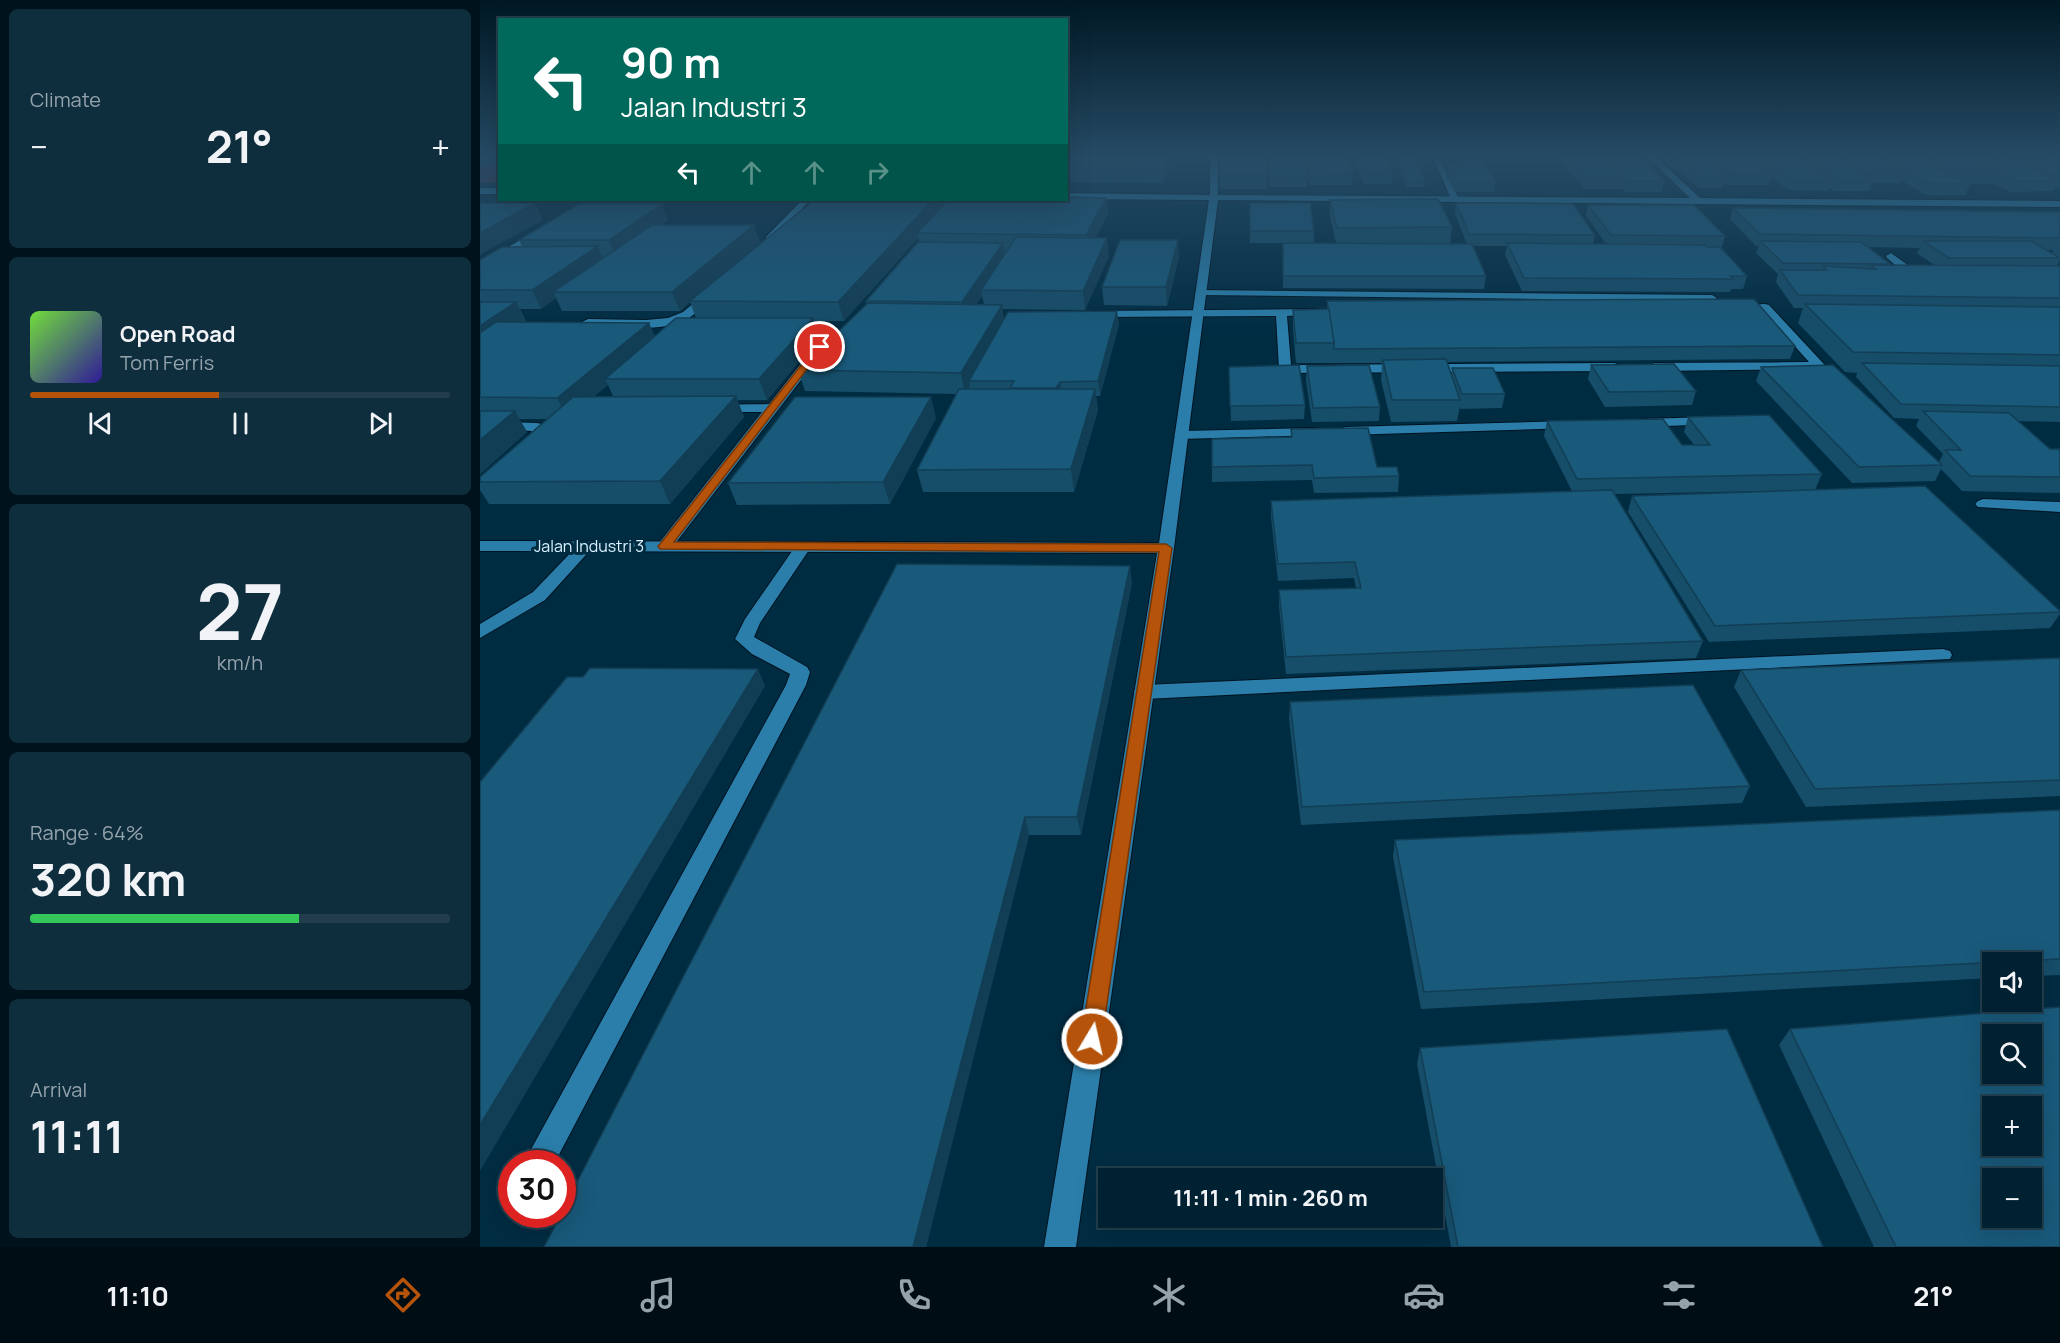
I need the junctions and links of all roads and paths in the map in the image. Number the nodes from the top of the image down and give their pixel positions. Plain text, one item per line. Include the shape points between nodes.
1 (791, 216) edge
2 (1211, 216) edge
3 (548, 227) edge
4 (765, 243) edge
5 (1891, 256) edge
6 (480, 267) edge
7 (1936, 274) edge
8 (722, 282) edge
9 (1201, 293) junction
10 (1720, 304) junction
11 (1564, 309) edge
12 (1281, 312) junction
13 (1328, 312) edge
14 (1198, 313) junction
15 (1080, 314) edge
16 (588, 322) edge
17 (820, 347) edge
18 (705, 408) edge
19 (772, 408) junction
20 (1719, 421) edge
21 (1623, 423) edge
22 (1588, 424) edge
23 (480, 425) edge
24 (1181, 435) junction
25 (512, 458) edge
26 (1983, 504) dead end
27 (2060, 507) edge
28 (480, 546) edge
29 (586, 546) junction
30 (665, 546) junction
31 (803, 547) junction
32 (1166, 548) junction
33 (480, 632) edge
34 (1943, 655) dead end
35 (1144, 692) junction
36 (546, 1150) edge
37 (1060, 1247) edge

1 - 4 street
2 - 9 street
3 - 6 street
5 - 7 street via 1913,274
8 - 16 street via 688,314 677,319
9 - 10 street
9 - 14 street
10 - 11 street
10 - 12 street via 1765,308 1819,366 1285,369
12 - 13 street
12 - 14 street
14 - 15 street
14 - 24 street
17 - 19 street
18 - 19 street
19 - 30 street
20 - 21 street
22 - 24 street
23 - 25 street via 537,427 540,431 536,437
24 - 32 street
26 - 27 street
28 - 29 street, Jalan Industri 3
29 - 30 street, Jalan Industri 3
29 - 33 street via 539,596
30 - 31 street, Jalan Industri 3
31 - 32 street, Jalan Industri 3
31 - 36 street via 744,639 757,651 793,665 800,672 796,685
32 - 35 street
34 - 35 street
35 - 37 street

